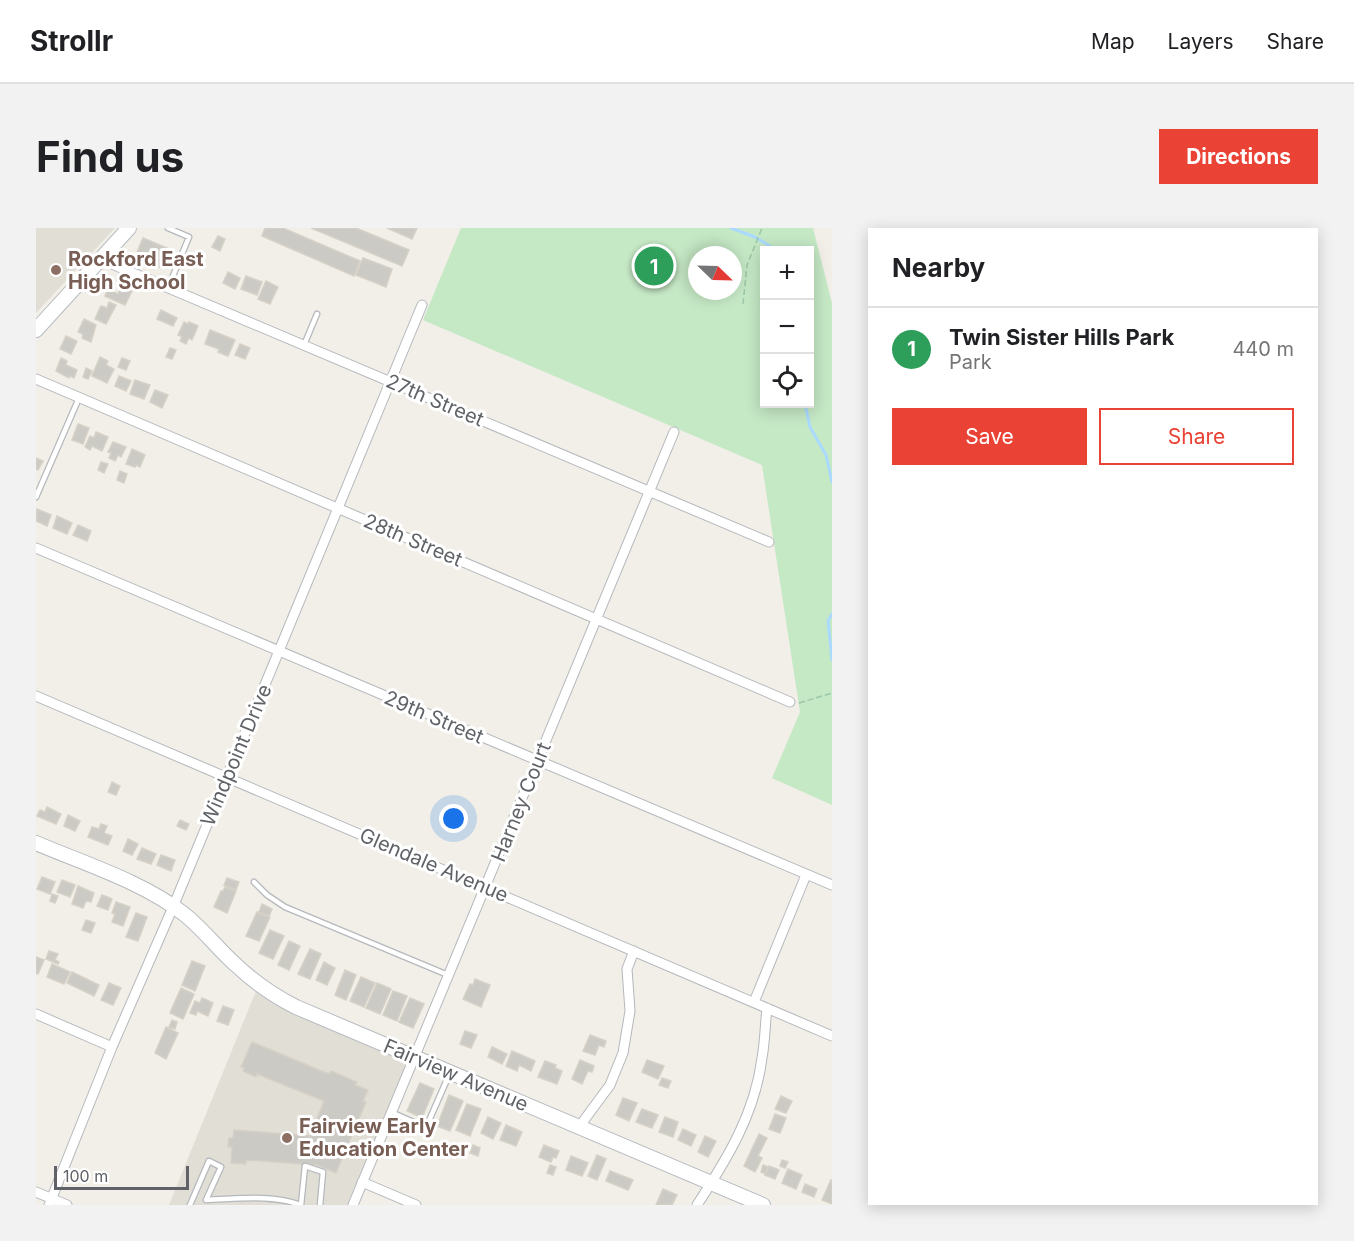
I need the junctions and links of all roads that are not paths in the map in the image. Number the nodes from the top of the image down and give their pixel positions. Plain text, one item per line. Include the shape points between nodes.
1 (129, 228) edge
2 (168, 228) edge
3 (100, 260) junction
4 (168, 288) junction
5 (422, 305) dead end
6 (317, 314) dead end
7 (36, 330) edge
8 (304, 345) junction
9 (36, 379) edge
10 (390, 380) junction
11 (79, 398) junction
12 (674, 432) dead end
13 (650, 490) junction
14 (36, 497) edge
15 (337, 508) junction
16 (769, 542) dead end
17 (36, 548) edge
18 (598, 619) junction
19 (279, 651) junction
20 (36, 696) edge
21 (790, 702) road end
22 (538, 760) junction
23 (226, 777) junction
24 (36, 843) edge
25 (806, 875) junction
26 (254, 882) dead end
27 (832, 885) edge
28 (486, 887) junction
29 (173, 907) junction
30 (634, 951) junction
31 (448, 975) junction
32 (754, 1002) junction
33 (767, 1008) junction
34 (36, 1014) edge
35 (832, 1035) edge
36 (112, 1047) junction
37 (415, 1058) junction
38 (450, 1072) junction
39 (391, 1112) junction
40 (579, 1127) junction
41 (363, 1182) junction
42 (712, 1182) junction
43 (36, 1192) edge
44 (239, 1198) junction
45 (266, 1198) junction
46 (50, 1202) edge
47 (205, 1202) edge
48 (290, 1203) edge
49 (67, 1205) edge
50 (190, 1205) edge
51 (236, 1205) edge
52 (262, 1205) edge
53 (301, 1205) edge
54 (320, 1205) edge
55 (353, 1205) edge
56 (416, 1205) edge
57 (697, 1205) edge
58 (763, 1205) edge

1 - 3 street
2 - 4 lane via 189,237
3 - 4 street, 27th Street
3 - 7 street
4 - 8 street, 27th Street
5 - 10 street, Windpoint Drive
6 - 8 lane
8 - 10 street, 27th Street
9 - 11 street, 28th Street
10 - 13 street, 27th Street
10 - 15 street, Windpoint Drive
11 - 14 lane
11 - 15 street, 28th Street
12 - 13 street, Harney Court
13 - 16 street, 27th Street
13 - 18 street, Harney Court
15 - 18 street, 28th Street
15 - 19 street, Windpoint Drive
17 - 19 street, 29th Street
18 - 21 street, 28th Street
18 - 22 street, Harney Court
19 - 22 street, 29th Street
19 - 23 street, Windpoint Drive
20 - 23 street, Glendale Avenue
22 - 25 street, 29th Street
22 - 28 street, Harney Court
23 - 28 street, Glendale Avenue
23 - 29 street, Windpoint Drive
24 - 29 street, Fairview Avenue via 128,882
25 - 27 street, 29th Street
25 - 32 street
26 - 31 lane via 285,907
28 - 30 street, Glendale Avenue
28 - 31 street, Harney Court
29 - 36 street, Windpoint Drive
29 - 37 street, Fairview Avenue via 236,965 276,995
30 - 32 street, Glendale Avenue
30 - 40 street via 627,969 630,1011 623,1053 610,1085
31 - 37 street, Harney Court
32 - 33 street, Glendale Avenue
33 - 35 street, Glendale Avenue
33 - 42 street via 762,1059 752,1103 738,1138
34 - 36 street
36 - 46 street, Windpoint Drive
37 - 38 street, Fairview Avenue
37 - 39 street, Harney Court
38 - 39 lane via 428,1123 418,1124
38 - 40 street, Fairview Avenue
39 - 41 street, Harney Court
40 - 42 street, Fairview Avenue
41 - 55 street, Harney Court
41 - 56 street
42 - 57 street
42 - 58 street, Fairview Avenue
43 - 46 street
44 - 45 lane
44 - 47 lane
44 - 51 lane
45 - 48 lane
45 - 52 lane
46 - 49 street
47 - 50 lane via 221,1167 208,1161
48 - 53 lane
53 - 54 lane via 305,1166 324,1172

